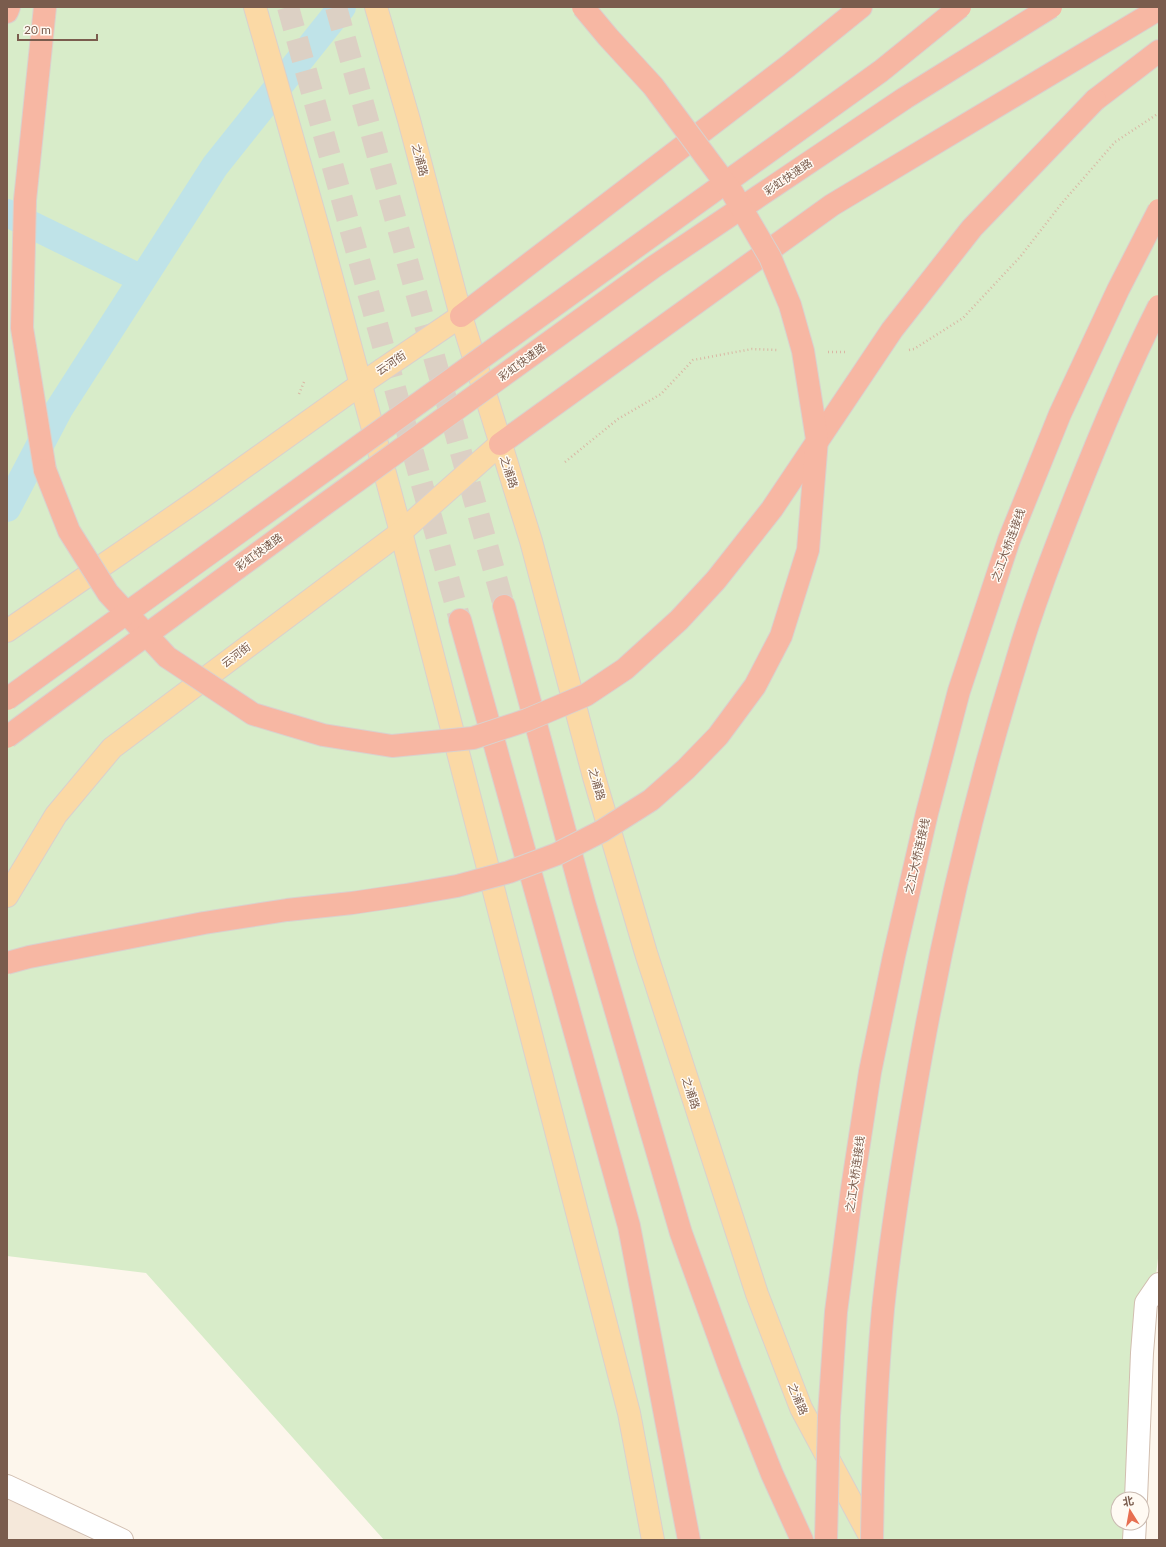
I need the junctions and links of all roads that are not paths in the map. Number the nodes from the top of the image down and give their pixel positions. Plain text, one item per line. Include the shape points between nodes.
1 (9, 7) edge
2 (45, 7) edge
3 (255, 7) edge
4 (376, 7) edge
5 (583, 7) edge
6 (861, 7) edge
7 (960, 7) edge
8 (1050, 7) edge
9 (1159, 9) edge
10 (7, 12) edge
11 (1159, 51) edge
12 (1159, 210) edge
13 (1159, 306) edge
14 (461, 316) junction
15 (361, 384) junction
16 (500, 444) junction
17 (401, 532) junction
18 (504, 606) tunnel mouth
19 (460, 620) tunnel mouth
20 (7, 631) edge
21 (7, 699) edge
22 (7, 737) edge
23 (7, 896) edge
24 (7, 963) edge
25 (1159, 1284) edge
26 (7, 1486) edge
27 (1136, 1491) edge
28 (122, 1540) edge
29 (653, 1540) edge
30 (689, 1540) edge
31 (802, 1540) edge
32 (826, 1540) edge
33 (872, 1540) edge

1 - 10 highway
2 - 11 highway, bridge via 25,200 22,328 46,470 69,531 108,593 167,657 253,714 323,735 392,746 473,738 487,734 586,695 626,669 679,620 716,580 763,521 892,330 972,228 1095,100
3 - 15 main road
4 - 14 main road, 之浦路
5 - 24 highway, bridge via 653,86 732,192 770,257 790,305 804,351 817,439 808,550 781,636 755,686 718,736 651,800 602,831 557,854 509,872 457,886 204,923
6 - 14 highway via 788,66
7 - 21 highway, bridge via 875,75
8 - 22 highway, 彩虹快速路, bridge via 905,98 655,266
9 - 16 highway via 832,205
12 - 32 highway, 之江大桥连接线, bridge via 1060,414 1009,540 959,691 929,805 870,1072 852,1189 836,1312 829,1416
13 - 33 highway, bridge via 1100,434 1052,558 1016,661 957,877 934,980 905,1143 883,1310 873,1453
14 - 15 main road, 云河街
14 - 16 main road, 之浦路
15 - 17 main road
15 - 20 main road, 云河街 via 202,498
16 - 17 main road, 云河街
16 - 33 main road, 之浦路 via 531,541 594,777 646,953 757,1294 800,1408
17 - 23 main road, 云河街 via 112,748 56,814
17 - 29 main road via 627,1405
18 - 31 highway via 584,902 681,1233 731,1371 772,1474
19 - 30 highway via 629,1226
25 - 27 street via 1146,1303
26 - 28 street

